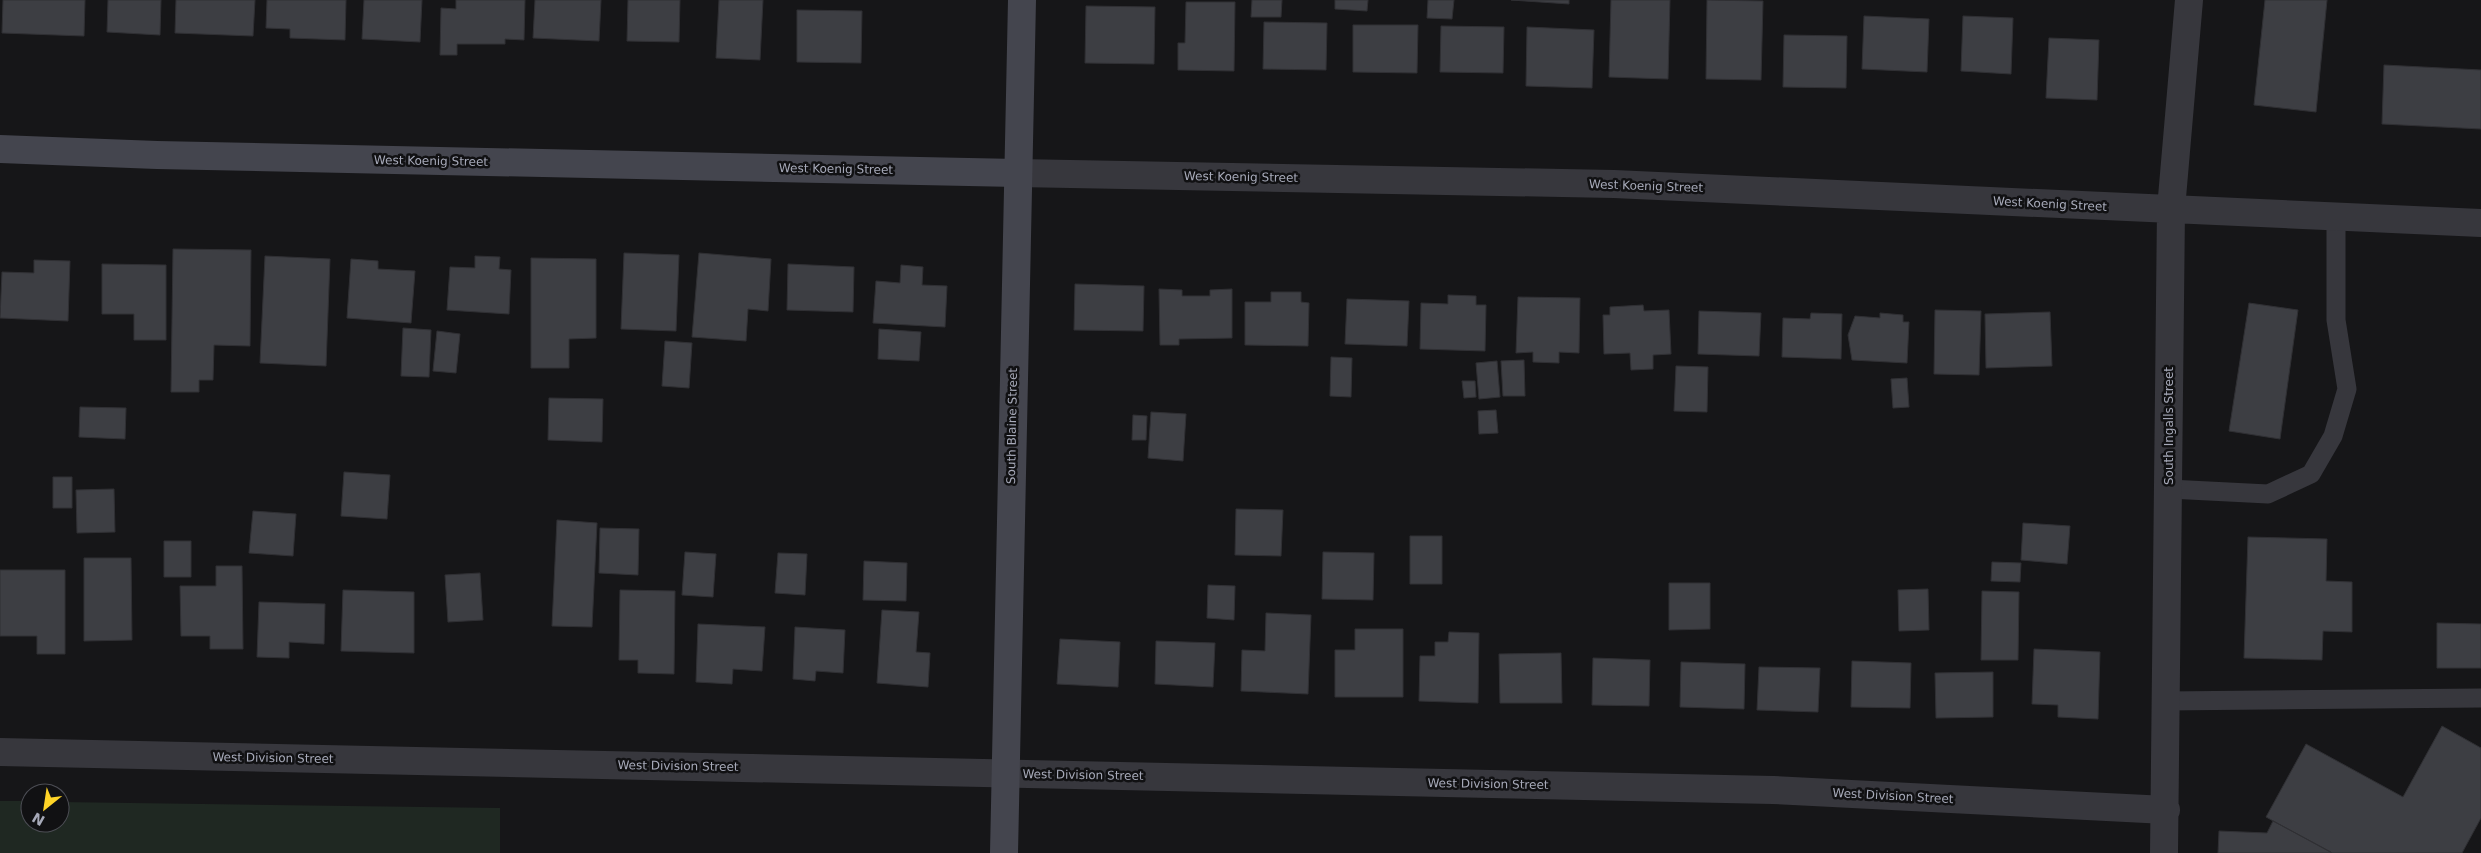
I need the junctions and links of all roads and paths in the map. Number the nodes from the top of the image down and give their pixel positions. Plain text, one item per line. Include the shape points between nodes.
1 (1022, 0) edge
2 (2189, 0) edge
3 (0, 149) edge
4 (1017, 173) junction
5 (2171, 209) junction
6 (2336, 217) junction
7 (2481, 223) edge
8 (2169, 489) junction
9 (2481, 698) edge
10 (2166, 701) junction
11 (0, 752) edge
12 (1005, 773) junction
13 (2166, 810) junction
14 (1004, 853) edge
15 (2164, 853) edge

1 - 4 street, South Blaine Street
2 - 5 street, South Ingalls Street
3 - 4 street, West Koenig Street
4 - 5 street, West Koenig Street via 1614,184
4 - 12 street, South Blaine Street
5 - 6 street, West Koenig Street
5 - 8 street, South Ingalls Street
6 - 7 street, West Koenig Street
6 - 8 lane via 2336,320 2347,389 2333,436 2310,474 2268,494
8 - 10 street, South Ingalls Street
9 - 10 lane
10 - 13 street, South Ingalls Street
11 - 12 street, West Division Street
12 - 13 street, West Division Street via 1774,790
12 - 14 street, South Blaine Street
13 - 15 street, South Ingalls Street

